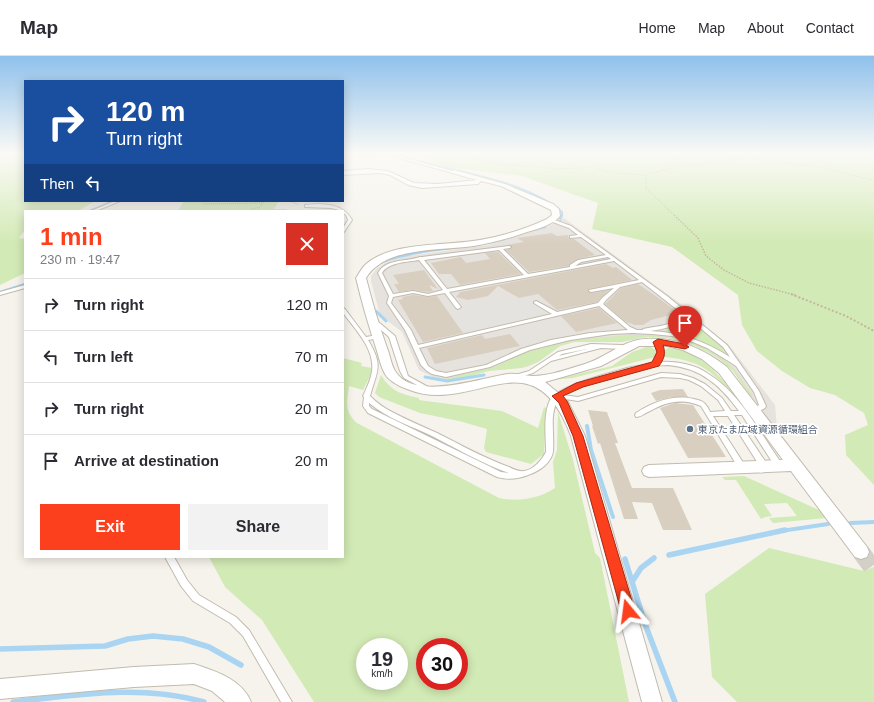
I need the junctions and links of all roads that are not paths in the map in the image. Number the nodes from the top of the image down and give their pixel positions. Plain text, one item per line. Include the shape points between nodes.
1 (415, 184) edge
2 (435, 184) edge
3 (498, 184) edge
4 (116, 202) edge
5 (306, 206) dead end
6 (96, 210) edge
7 (340, 210) edge
8 (344, 211) edge
9 (551, 220) junction
10 (344, 229) edge
11 (582, 236) junction
12 (572, 237) dead end
13 (509, 247) dead end
14 (500, 248) junction
15 (420, 258) junction
16 (612, 258) junction
17 (527, 276) junction
18 (642, 281) junction
19 (619, 285) junction
20 (24, 286) edge
21 (446, 291) junction
22 (591, 291) dead end
23 (0, 294) edge
24 (391, 296) junction
25 (545, 301) dead end
26 (600, 304) junction
27 (458, 307) dead end
28 (344, 311) edge
29 (556, 314) junction
30 (687, 314) junction
31 (372, 320) junction
32 (636, 332) junction
33 (378, 337) junction
34 (365, 339) junction
35 (658, 342) junction
36 (416, 347) junction
37 (622, 347) junction
38 (656, 364) junction
39 (738, 365) junction
40 (510, 378) junction
41 (534, 381) junction
42 (432, 390) junction
43 (557, 396) junction
44 (708, 414) junction
45 (748, 414) junction
46 (638, 415) dead end
47 (731, 415) junction
48 (761, 462) junction
49 (795, 465) junction
50 (779, 466) junction
51 (742, 467) junction
52 (650, 471) dead end
53 (861, 552) tunnel mouth
54 (170, 558) edge
55 (0, 689) edge
56 (241, 702) edge
57 (287, 702) edge
58 (652, 702) edge

1 - 2 street
3 - 9 street via 550,206 556,212 556,216
4 - 6 lane
5 - 7 lane
8 - 10 lane via 350,220
9 - 11 lane via 566,225
9 - 31 street via 482,242 405,252 377,260 366,268 361,278
11 - 12 lane
11 - 16 lane
13 - 14 lane
14 - 15 lane
14 - 17 lane
15 - 21 lane
15 - 24 lane via 396,262 382,269 380,273
16 - 17 lane
16 - 18 lane
17 - 21 lane
18 - 19 lane
18 - 30 lane
19 - 22 lane
19 - 26 lane
20 - 23 lane
21 - 24 lane via 428,295 413,292
21 - 27 lane
24 - 36 lane via 389,303 408,330
25 - 29 lane via 536,302
26 - 29 lane
26 - 32 lane
28 - 34 lane
29 - 36 lane
30 - 32 lane via 676,323
30 - 39 lane via 725,346
31 - 33 street
31 - 42 lane via 390,332 406,376
32 - 36 lane via 578,336 522,351 493,364 446,375 427,369
32 - 39 lane via 660,333 688,339 710,348
33 - 34 lane
33 - 42 street via 390,373 398,381 416,389
34 - 43 lane via 371,350 375,368 366,396 366,406 370,411 500,475 511,477 523,474 543,463 550,452 550,407
35 - 37 street
35 - 38 lane via 661,352
35 - 45 street via 685,347 711,360 723,370
37 - 40 lane via 591,346 560,353 531,372
37 - 41 street via 596,364
38 - 43 lane via 579,385
38 - 45 lane via 681,366 705,374
39 - 45 lane via 757,392 763,406
40 - 41 street
40 - 42 street via 456,389
41 - 43 street
43 - 47 lane via 578,399 652,377 671,375 691,379 703,385 720,399
43 - 58 street via 563,401 578,436
44 - 46 lane via 703,405 694,400 665,401 651,405
44 - 47 lane
44 - 51 lane
45 - 47 lane
45 - 49 street
45 - 50 lane
47 - 48 lane
48 - 50 street
48 - 51 street
49 - 50 street
49 - 53 street
51 - 52 street
54 - 57 lane via 196,598 233,620 246,633
55 - 56 street via 168,674 194,674 219,683

